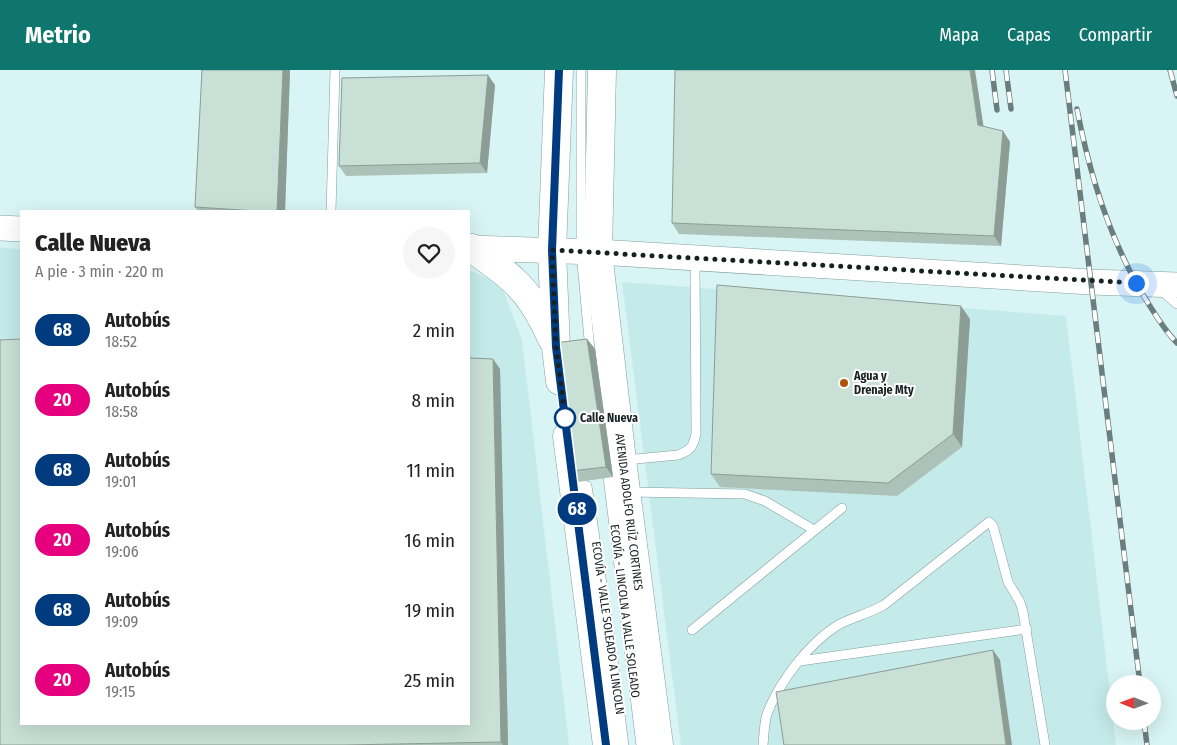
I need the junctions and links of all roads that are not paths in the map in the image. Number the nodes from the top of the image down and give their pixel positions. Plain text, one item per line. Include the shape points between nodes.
1 (335, 70) edge
2 (563, 70) edge
3 (602, 70) edge
4 (331, 210) edge
5 (0, 228) edge
6 (20, 229) edge
7 (470, 248) edge
8 (571, 251) junction
9 (695, 258) junction
10 (1165, 284) edge
11 (1177, 304) edge
12 (556, 347) junction
13 (590, 350) edge
14 (619, 476) junction
15 (586, 480) edge
16 (842, 508) dead end
17 (814, 530) junction
18 (1027, 629) junction
19 (692, 630) dead end
20 (800, 662) junction
21 (606, 745) edge
22 (624, 745) edge
23 (641, 745) edge
24 (658, 745) edge
25 (763, 745) edge
26 (1045, 745) edge

1 - 4 lane
2 - 8 main road, AVENIDA ADOLFO RUÍZ CORTINES
3 - 8 main road, AVENIDA ADOLFO RUÍZ CORTINES
5 - 6 street
7 - 8 street
7 - 12 main road via 513,280 544,320
8 - 9 street
8 - 12 main road, AVENIDA ADOLFO RUÍZ CORTINES
8 - 13 lane
8 - 14 main road, AVENIDA ADOLFO RUÍZ CORTINES
9 - 10 street
9 - 14 lane via 696,434 693,446 686,452
10 - 11 lane
12 - 21 main road, AVENIDA ADOLFO RUÍZ CORTINES
14 - 17 lane via 745,494 765,501
14 - 23 lane, ECOVÍA - LINCOLN A VALLE SOLEADO
14 - 24 main road, AVENIDA ADOLFO RUÍZ CORTINES
15 - 22 lane, ECOVÍA - VALLE SOLEADO A LINCOLN
16 - 17 lane
17 - 19 lane
18 - 20 lane
18 - 20 lane via 1020,602 1008,582 993,526 988,522 884,605 840,624 824,635
18 - 26 lane
20 - 25 lane via 783,681 767,716

